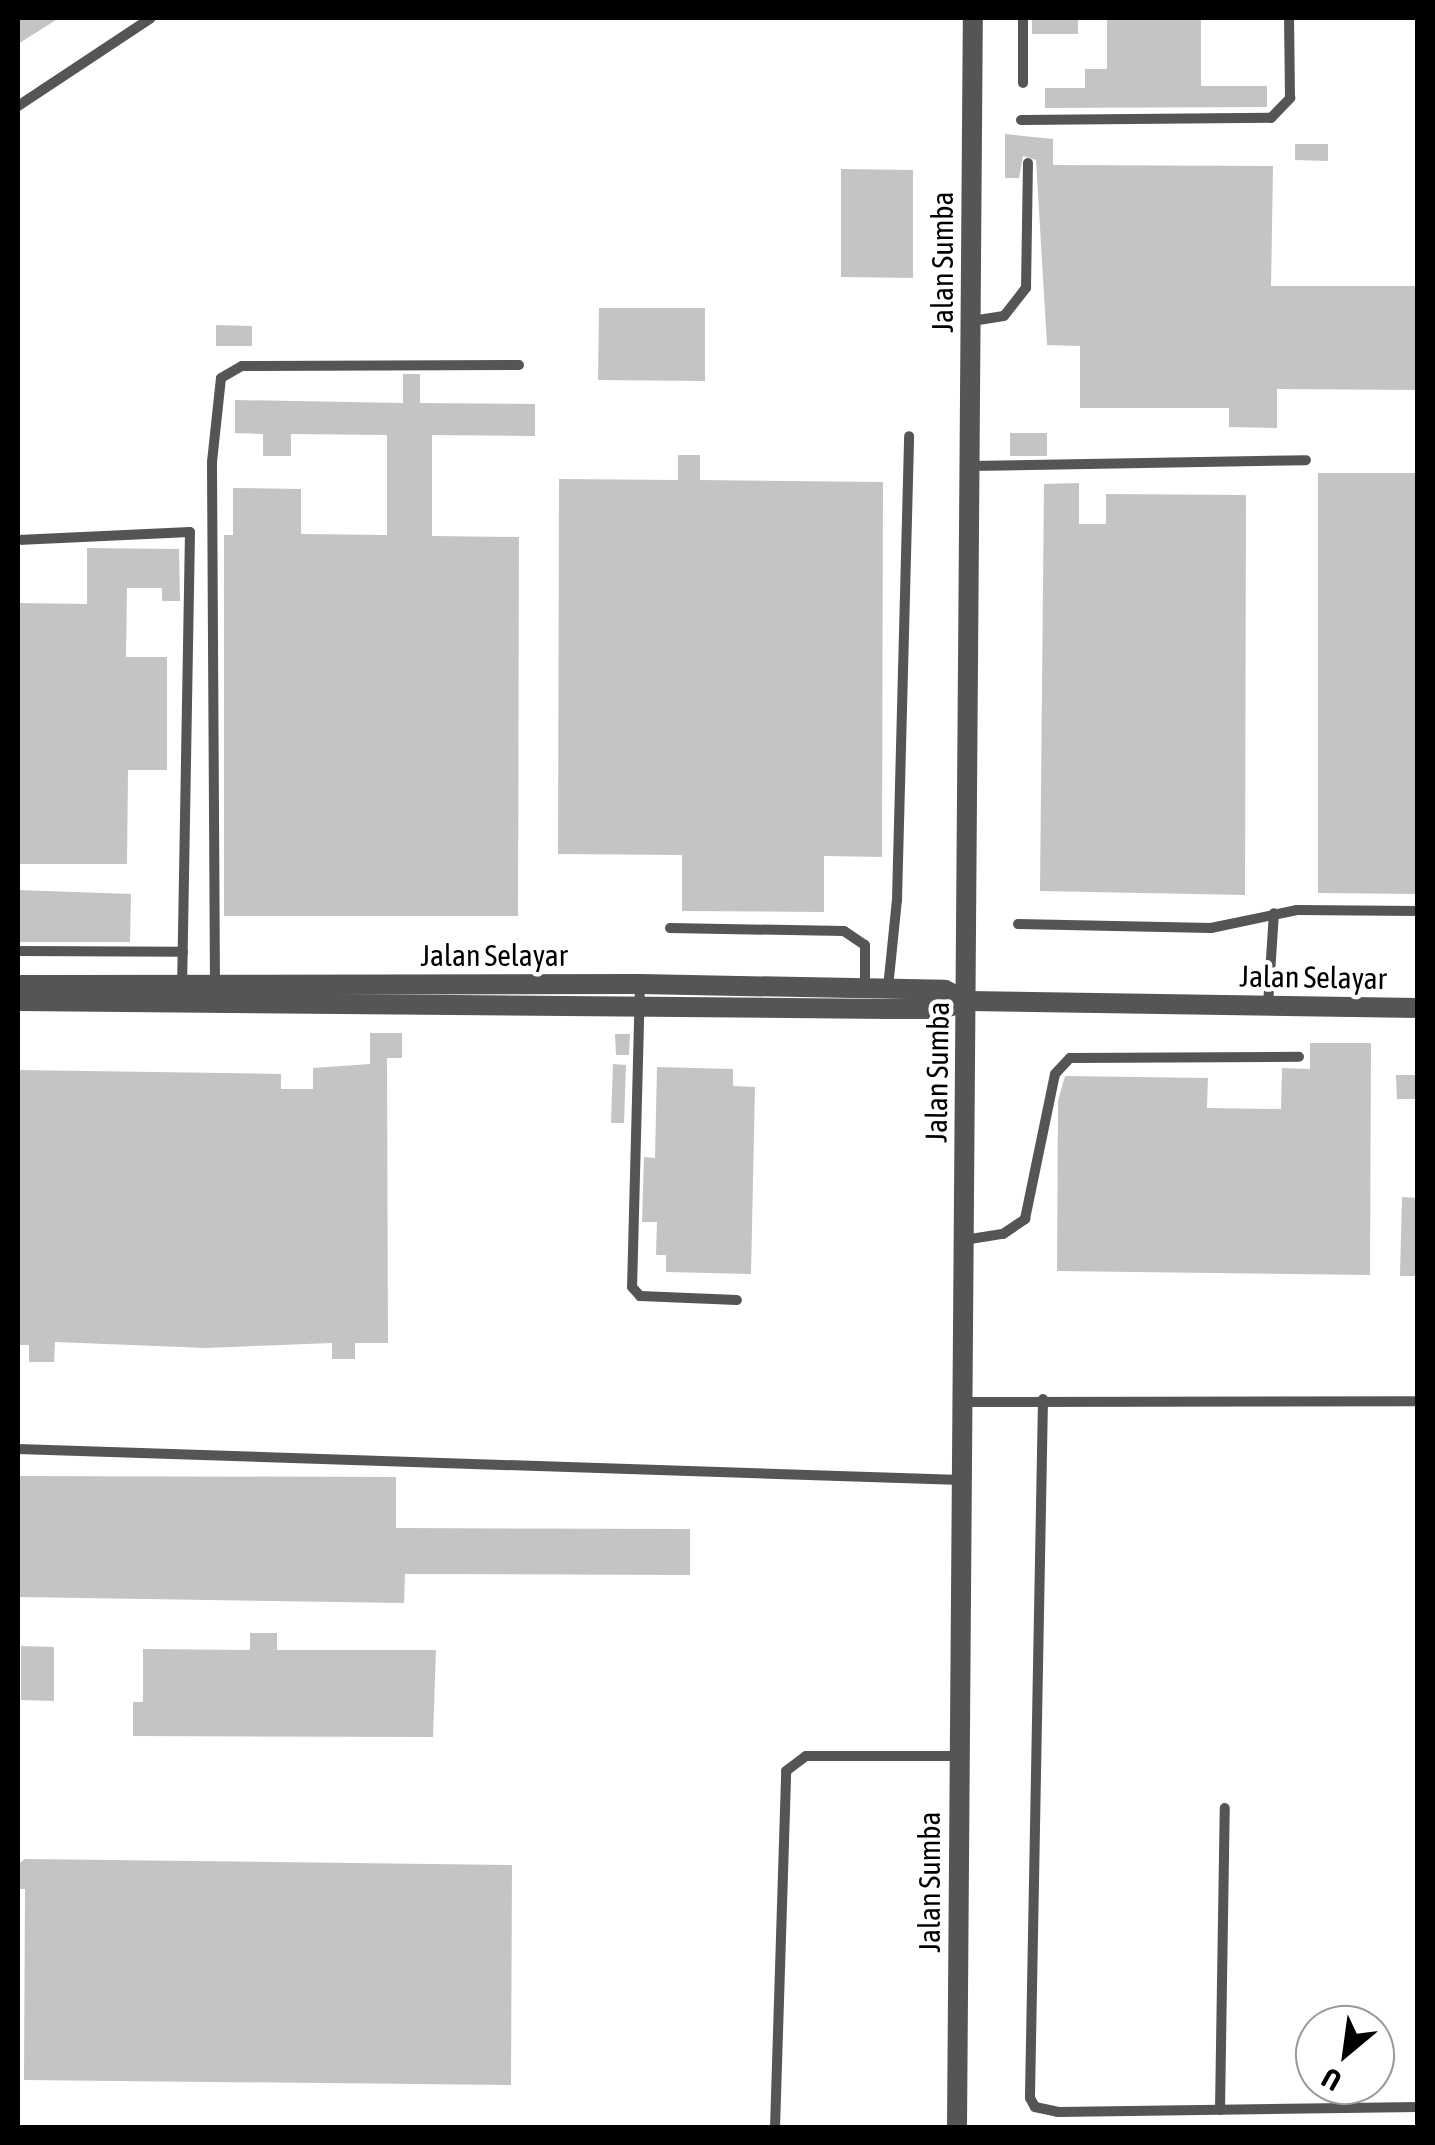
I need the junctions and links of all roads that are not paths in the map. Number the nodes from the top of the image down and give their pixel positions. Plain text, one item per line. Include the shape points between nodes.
1 (151, 18) edge
2 (1024, 18) edge
3 (1289, 18) edge
4 (971, 23) edge
5 (1024, 83) dead end
6 (18, 106) edge
7 (1021, 120) dead end
8 (1028, 162) dead end
9 (971, 321) junction
10 (519, 365) dead end
11 (909, 436) dead end
12 (1306, 460) dead end
13 (970, 466) junction
14 (18, 540) edge
15 (1418, 911) edge
16 (1274, 913) junction
17 (1018, 924) dead end
18 (670, 928) dead end
19 (865, 945) junction
20 (892, 946) junction
21 (18, 951) edge
22 (183, 952) junction
23 (640, 984) junction
24 (18, 986) edge
25 (865, 989) junction
26 (98, 994) junction
27 (182, 994) junction
28 (214, 994) junction
29 (515, 996) junction
30 (887, 1000) junction
31 (968, 1000) junction
32 (18, 1001) edge
33 (1268, 1006) junction
34 (640, 1007) junction
35 (1418, 1008) edge
36 (1299, 1057) dead end
37 (964, 1240) junction
38 (737, 1300) dead end
39 (1044, 1399) junction
40 (1418, 1400) edge
41 (963, 1402) junction
42 (18, 1449) edge
43 (962, 1480) junction
44 (960, 1756) junction
45 (1224, 1808) dead end
46 (1418, 2107) edge
47 (1220, 2110) junction
48 (775, 2128) edge
49 (957, 2128) edge

1 - 6 lane
2 - 5 lane
3 - 7 lane via 1290,98 1271,118
4 - 9 street, Jalan Sumba
8 - 9 lane via 1026,288 1004,316
9 - 13 street, Jalan Sumba
10 - 28 lane via 242,366 221,378 212,462
11 - 20 lane
12 - 13 lane
13 - 31 street, Jalan Sumba
14 - 22 lane via 190,532
15 - 16 lane
16 - 17 lane via 1211,928
16 - 33 lane
18 - 19 lane via 844,931
19 - 20 lane
19 - 25 lane
20 - 30 lane
21 - 22 lane
22 - 27 lane
23 - 25 street, Jalan Selayar
23 - 29 street, Jalan Selayar
23 - 34 lane
24 - 26 street, Jalan Selayar
25 - 30 street, Jalan Selayar
26 - 27 street, Jalan Selayar
26 - 32 street, Jalan Selayar
27 - 28 street, Jalan Selayar
28 - 29 street, Jalan Selayar
29 - 34 street, Jalan Selayar
30 - 31 street, Jalan Selayar via 945,990
30 - 34 street, Jalan Selayar
31 - 33 street, Jalan Selayar
31 - 37 street, Jalan Sumba
33 - 35 street, Jalan Selayar
34 - 38 lane via 631,1136 632,1287 640,1296
36 - 37 lane via 1070,1058 1055,1074 1025,1218 1003,1234
37 - 41 street, Jalan Sumba
39 - 40 lane
39 - 41 lane
39 - 47 lane via 1030,2098 1035,2107 1058,2112
41 - 43 street, Jalan Sumba
42 - 43 lane
43 - 44 street, Jalan Sumba
44 - 48 lane via 806,1756 786,1772
44 - 49 street, Jalan Sumba
45 - 47 lane
46 - 47 lane

